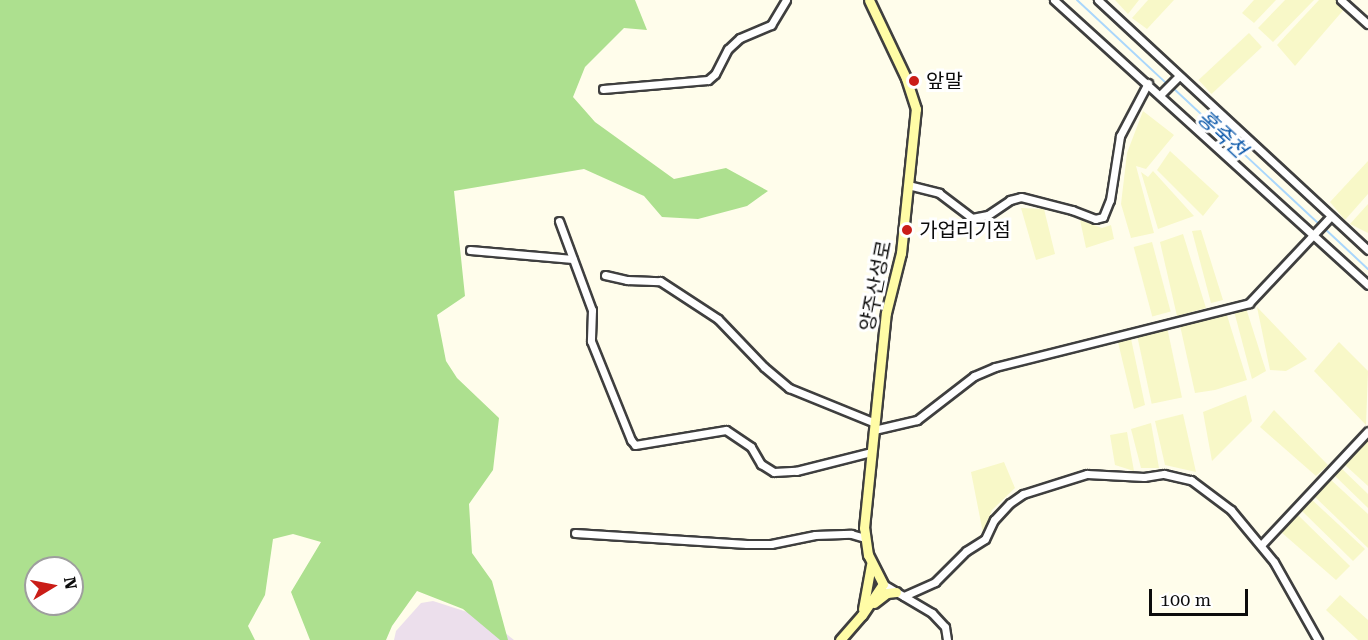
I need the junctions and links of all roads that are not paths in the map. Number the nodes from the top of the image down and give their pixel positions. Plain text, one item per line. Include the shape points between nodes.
1 (786, 0) edge
2 (869, 0) edge
3 (1054, 0) edge
4 (1098, 0) edge
5 (1341, 0) edge
6 (1368, 24) edge
7 (1179, 76) junction
8 (1148, 83) junction
9 (603, 89) dead end
10 (1161, 94) junction
11 (908, 185) junction
12 (1330, 217) junction
13 (559, 221) dead end
14 (1312, 235) junction
15 (470, 250) dead end
16 (1368, 250) edge
17 (573, 259) junction
18 (605, 275) dead end
19 (1368, 285) edge
20 (875, 427) junction
21 (1368, 431) edge
22 (871, 452) junction
23 (574, 533) dead end
24 (865, 538) junction
25 (1261, 545) junction
26 (871, 565) junction
27 (883, 584) junction
28 (900, 594) junction
29 (862, 615) junction
30 (840, 640) edge
31 (947, 640) edge
32 (1318, 640) edge

1 - 9 street via 771,25 740,38 708,80
2 - 11 street, 양주산성로 via 914,97
3 - 8 street
4 - 7 street
5 - 6 street
7 - 10 street
7 - 12 street
8 - 10 street
8 - 11 street via 1120,136 1110,200 1103,217 1095,219 1021,196 987,215 972,218 939,193
10 - 14 street
11 - 20 street, 양주산성로 via 901,254 886,313
12 - 14 street
12 - 16 street
13 - 17 street
14 - 19 street
14 - 20 street via 1249,303 996,367 974,376 917,420
15 - 17 street
17 - 22 street via 592,310 591,341 635,445 726,430 751,447 761,464 774,472 796,471
18 - 20 street via 660,281 718,319 789,388
20 - 22 street, 양주산성로
21 - 25 street
22 - 24 street, 양주산성로
23 - 24 street via 747,544 771,544 815,535 851,534
24 - 26 street, 양주산성로
25 - 28 street via 1231,510 1191,480 1164,474 1087,474 1023,494 994,520 985,539 966,551 935,582
25 - 32 street
26 - 27 street, 양주산성로
26 - 29 street
27 - 28 street, 양주산성로
27 - 29 street
28 - 29 street via 880,597
28 - 31 street, 양주산성로 via 932,613 945,627
29 - 30 street

